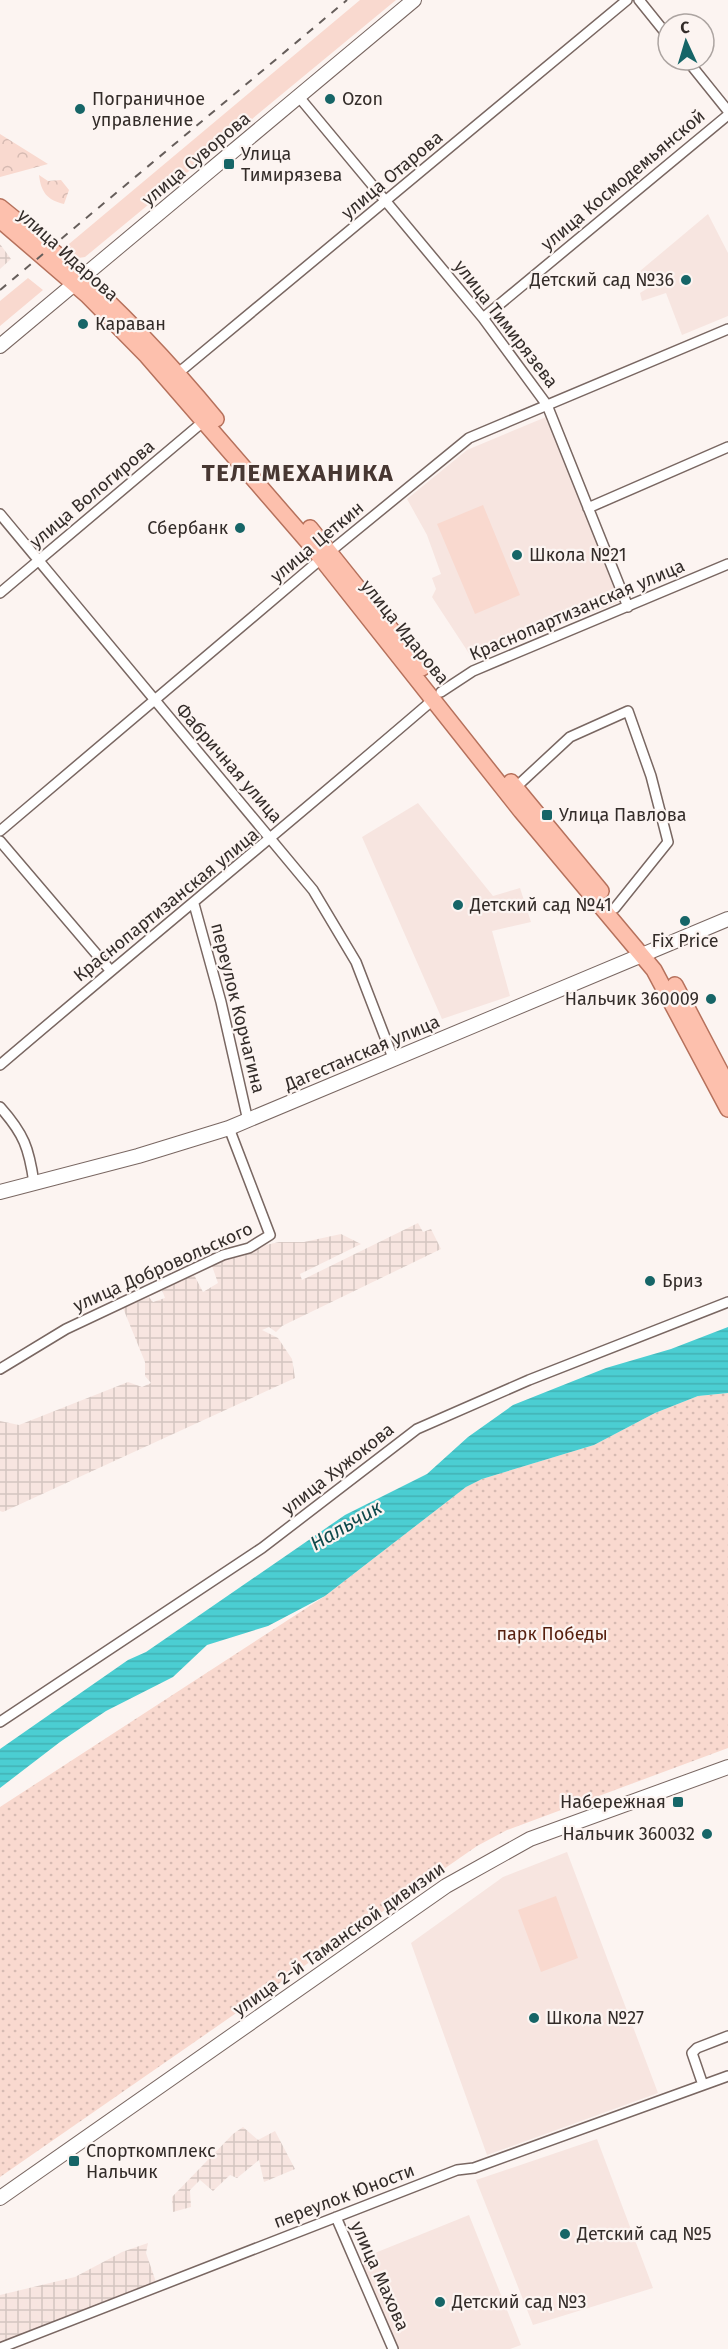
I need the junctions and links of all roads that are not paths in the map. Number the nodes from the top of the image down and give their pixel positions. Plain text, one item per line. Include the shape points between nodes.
1 (414, 0) edge
2 (627, 0) edge
3 (639, 0) edge
4 (656, 21) edge
5 (696, 72) edge
6 (299, 98) junction
7 (728, 113) edge
8 (386, 201) junction
9 (0, 207) edge
10 (0, 220) edge
11 (78, 280) junction
12 (483, 318) junction
13 (728, 329) edge
14 (0, 346) edge
15 (177, 374) junction
16 (547, 405) junction
17 (204, 421) junction
18 (728, 447) edge
19 (588, 508) junction
20 (0, 514) edge
21 (326, 555) junction
22 (38, 561) junction
23 (728, 564) edge
24 (0, 592) edge
25 (628, 607) junction
26 (438, 696) junction
27 (155, 701) junction
28 (515, 788) junction
29 (0, 831) edge
30 (273, 838) junction
31 (0, 842) edge
32 (194, 904) junction
33 (615, 908) junction
34 (728, 919) edge
35 (648, 953) junction
36 (111, 970) junction
37 (393, 1058) junction
38 (0, 1065) edge
39 (728, 1086) edge
40 (0, 1107) edge
41 (728, 1109) edge
42 (248, 1121) junction
43 (228, 1128) junction
44 (34, 1184) junction
45 (0, 1192) edge
46 (728, 1302) edge
47 (0, 1369) edge
48 (0, 1722) edge
49 (728, 1767) edge
50 (728, 2036) edge
51 (728, 2076) edge
52 (703, 2085) junction
53 (0, 2198) edge
54 (336, 2217) junction
55 (0, 2348) edge
56 (393, 2349) edge

1 - 6 main road, улица Суворова
2 - 8 street, улица Отарова
3 - 4 street
5 - 7 street
6 - 8 street, улица Тимирязева
6 - 11 main road, улица Суворова
7 - 12 street, улица Космодемьянской
8 - 12 street, улица Тимирязева
8 - 15 street, улица Отарова
9 - 11 main road, улица Идарова
10 - 11 main road, улица Идарова
11 - 14 main road, улица Суворова
11 - 15 main road, улица Идарова
11 - 17 main road, улица Идарова
12 - 16 street, улица Тимирязева
13 - 16 street, улица Цеткин
15 - 21 main road, улица Идарова
16 - 19 street, улица Тимирязева
16 - 21 street, улица Цеткин via 470,438
17 - 21 main road, улица Идарова
17 - 22 street, улица Вологирова
18 - 19 street
19 - 25 street, улица Тимирязева
20 - 22 street, Фабричная улица
21 - 26 main road, улица Идарова
21 - 27 street, улица Цеткин
22 - 24 street, улица Вологирова
22 - 27 street, Фабричная улица
23 - 25 street, Краснопартизанская улица
25 - 26 street, Краснопартизанская улица via 473,671
26 - 28 main road, улица Идарова
26 - 30 street, Краснопартизанская улица
26 - 35 main road, улица Идарова via 521,811
27 - 29 street, улица Цеткин
27 - 30 street, Фабричная улица
28 - 33 main road, улица Идарова
28 - 33 street via 570,737 628,711 651,776 668,842
30 - 32 street, Краснопартизанская улица
30 - 37 street, Фабричная улица via 313,890 356,962
31 - 36 street
32 - 36 street, Краснопартизанская улица
32 - 42 street, переулок Корчагина
33 - 35 main road, улица Идарова
34 - 35 main road, Дагестанская улица
35 - 37 main road, Дагестанская улица
35 - 39 main road, улица Идарова via 668,972
35 - 41 main road, улица Идарова
36 - 38 street, Краснопартизанская улица
37 - 42 main road, Дагестанская улица
40 - 44 street via 26,1142
42 - 43 main road, Дагестанская улица
43 - 44 main road, Дагестанская улица
43 - 47 street, улица Добровольского via 270,1235 249,1248 223,1255 66,1329
44 - 45 main road, Дагестанская улица
46 - 48 street, улица Хужокова via 529,1380 417,1429 262,1548
49 - 53 main road, улица 2-й Таманской дивизии via 565,1826 487,1861
50 - 52 street via 693,2051
51 - 52 street, переулок Юности
52 - 54 street, переулок Юности via 474,2168 457,2170
54 - 55 street, переулок Юности
54 - 56 street, улица Махова

